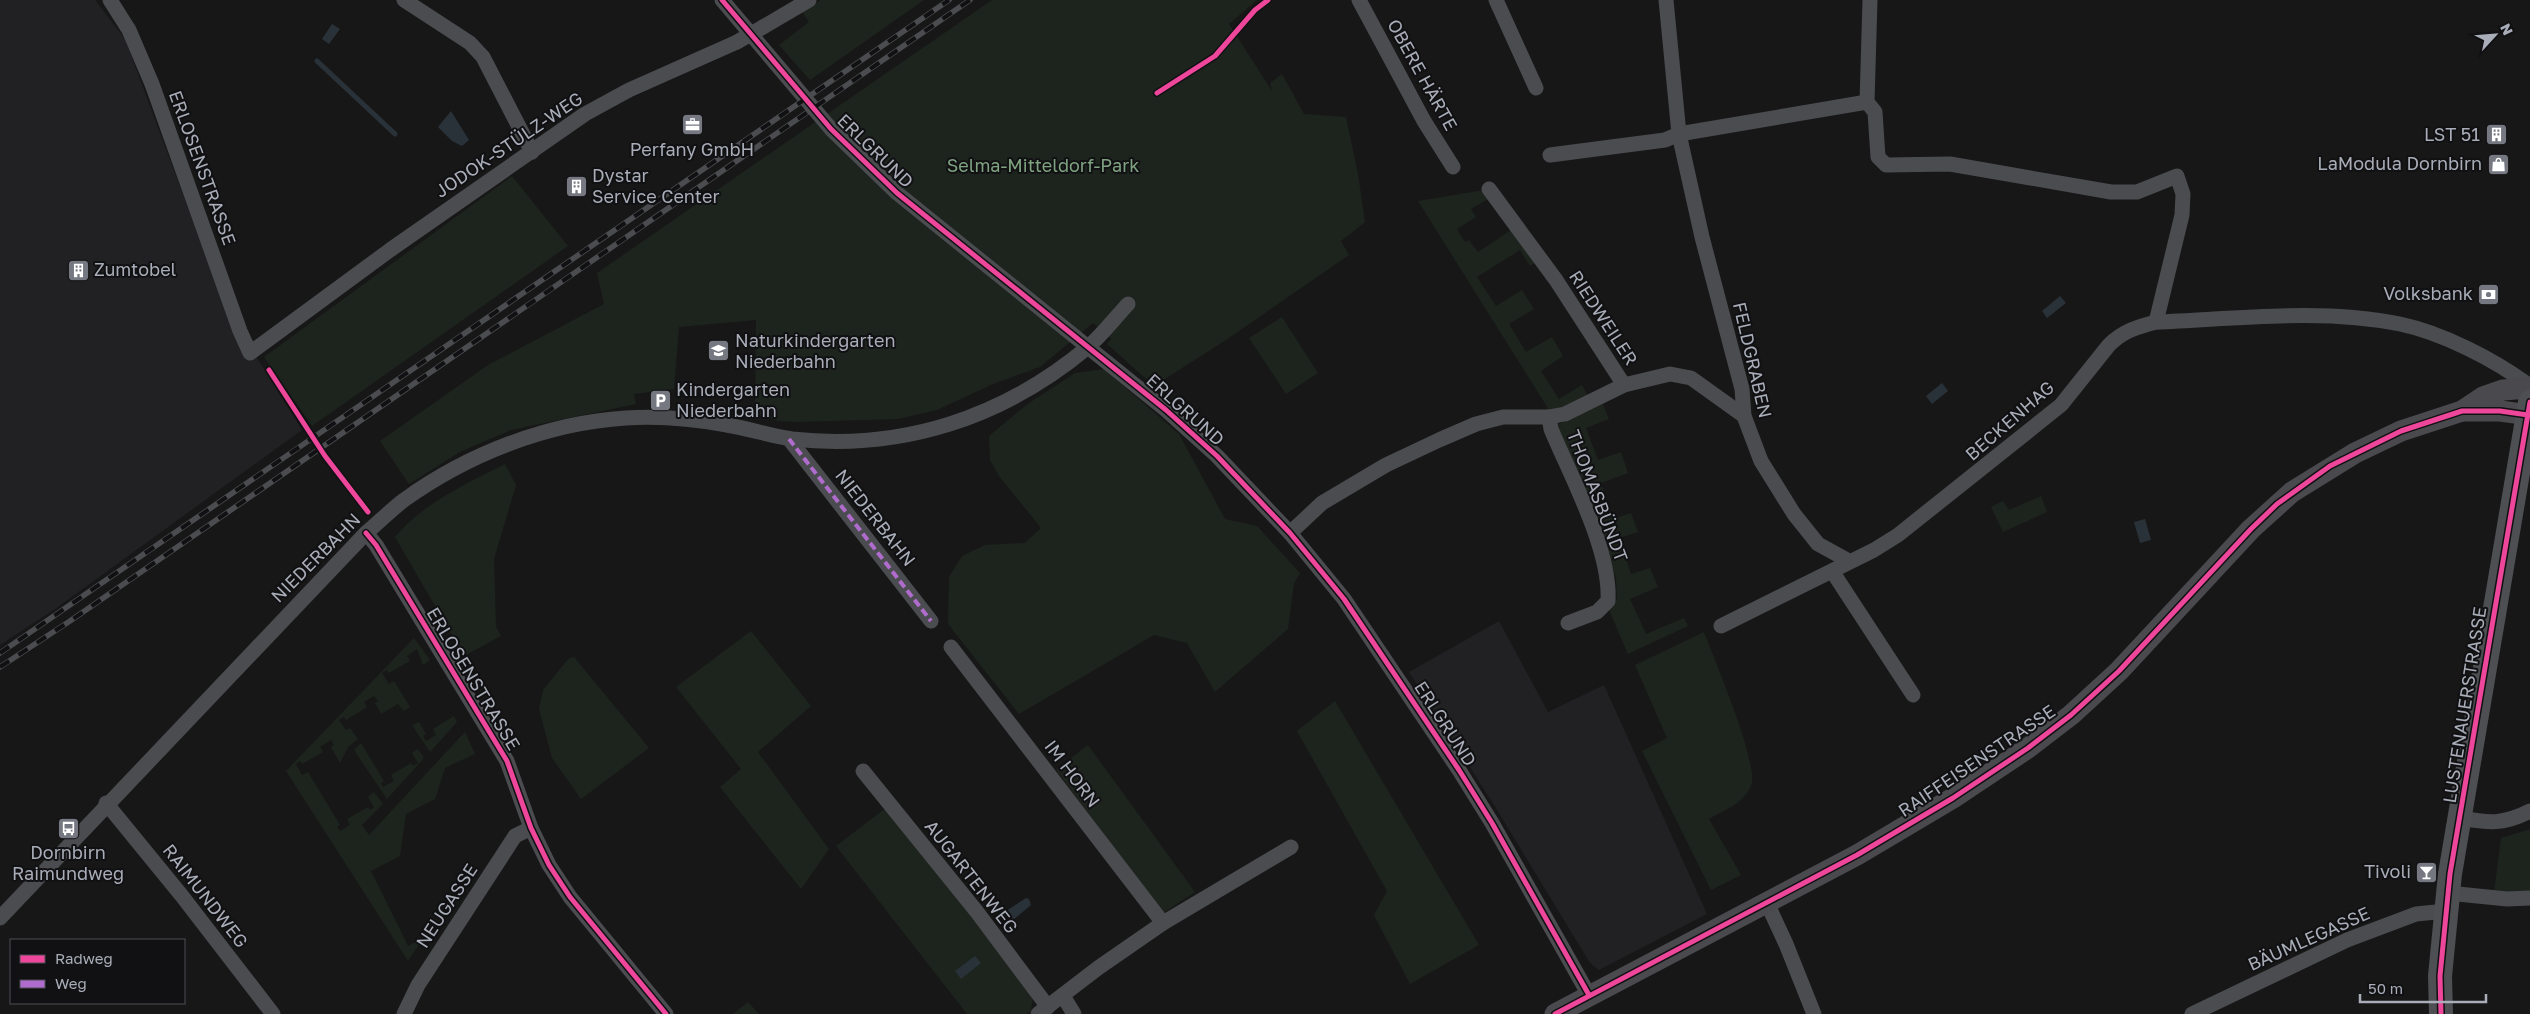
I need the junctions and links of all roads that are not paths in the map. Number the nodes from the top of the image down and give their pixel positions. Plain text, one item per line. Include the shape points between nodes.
1 (110, 0) edge
2 (404, 0) edge
3 (722, 0) edge
4 (809, 0) edge
5 (1359, 0) edge
6 (1496, 0) edge
7 (1666, 0) edge
8 (1870, 0) edge
9 (1536, 88) dead end
10 (1867, 102) junction
11 (1679, 134) junction
12 (532, 152) junction
13 (1550, 155) dead end
14 (1453, 167) dead end
15 (1489, 189) dead end
16 (1128, 304) dead end
17 (2156, 322) junction
18 (1088, 346) junction
19 (250, 353) joint
20 (1624, 384) junction
21 (2530, 387) edge
22 (2462, 411) junction
23 (2529, 411) edge
24 (1744, 416) junction
25 (1549, 417) junction
26 (789, 438) junction
27 (366, 533) junction
28 (1290, 533) junction
29 (1849, 561) junction
30 (1832, 571) junction
31 (931, 621) dead end
32 (1568, 623) dead end
33 (1722, 626) dead end
34 (951, 647) dead end
35 (1913, 696) dead end
36 (864, 771) dead end
37 (106, 803) junction
38 (2530, 811) edge
39 (2460, 818) junction
40 (531, 828) junction
41 (1291, 847) dead end
42 (2530, 898) edge
43 (2447, 902) junction
44 (1766, 903) junction
45 (0, 918) edge
46 (1163, 923) junction
47 (1589, 995) junction
48 (1064, 996) junction
49 (1043, 1010) edge
50 (410, 1011) edge
51 (273, 1014) edge
52 (666, 1014) edge
53 (1074, 1014) edge
54 (1555, 1014) edge
55 (1814, 1014) edge
56 (2192, 1014) edge
57 (2441, 1014) edge

1 - 19 street, ERLOSENSTRASSE via 129,30 149,76
2 - 12 street via 470,43 483,57
3 - 18 street, ERLGRUND via 831,129 897,193
4 - 12 street, JODOK-STÜLZ-WEG, bridge via 737,42 585,114
5 - 14 street, OBERE HÄRTE
6 - 9 street
7 - 11 street, FELDGRABEN
8 - 10 street
10 - 11 street
10 - 17 street via 1875,112 1878,157 1886,165 1950,164 2111,192 2137,192 2177,176 2183,194 2182,215
11 - 13 street via 1665,140
11 - 24 street, FELDGRABEN via 1742,389
12 - 19 street, JODOK-STÜLZ-WEG via 390,250
15 - 20 street, RIEDWEILER via 1556,280
16 - 18 street, NIEDERBAHN
17 - 21 street, BECKENHAG via 2308,316 2400,324 2448,340 2516,375
17 - 29 street, BECKENHAG via 2137,326 2118,336 2061,406 1898,535
18 - 26 street, NIEDERBAHN via 1041,381 999,406 944,426 869,441 827,442
18 - 28 street, ERLGRUND via 1217,456
20 - 24 street, RIEDWEILER via 1670,374 1691,378
20 - 25 street, THOMASBÜNDT via 1566,414
21 - 22 street, RAIFFEISENSTRASSE via 2483,397
22 - 23 street, RAIFFEISENSTRASSE
22 - 44 street, RAIFFEISENSTRASSE via 2377,441 2304,483 2251,529 2119,671 2050,731 1946,802 1857,856
23 - 39 main road, LUSTENAUERSTRASSE
24 - 29 street, FELDGRABEN via 1761,461 1794,514 1818,544
25 - 28 street, THOMASBÜNDT via 1503,417 1476,424 1439,440 1386,465 1322,503
25 - 32 street, THOMASBÜNDT via 1551,429 1605,558 1609,583 1608,601 1597,612
26 - 27 street, NIEDERBAHN via 680,419 627,418 570,426 498,448 464,464 403,501
26 - 31 street, NIEDERBAHN
27 - 37 street, NIEDERBAHN
27 - 40 street, ERLOSENSTRASSE via 499,748 518,788
28 - 47 street, ERLGRUND via 1350,607 1459,770
29 - 30 street, BECKENHAG
30 - 33 street, BECKENHAG
30 - 35 street
34 - 46 street, IM HORN
36 - 49 street, AUGARTENWEG via 977,912
37 - 45 street, NIEDERBAHN
37 - 51 street, RAIMUNDWEG
38 - 39 street via 2513,820 2493,824
39 - 43 main road, LUSTENAUERSTRASSE
40 - 50 street, NEUGASSE via 516,836 418,985
40 - 52 street, ERLOSENSTRASSE via 570,898
41 - 46 street
42 - 43 street, BÄUMLEGASSE
43 - 56 street, BÄUMLEGASSE via 2347,940
43 - 57 main road, LUSTENAUERSTRASSE via 2440,976
44 - 47 street, RAIFFEISENSTRASSE
44 - 55 street
46 - 48 street
47 - 54 street, RAIFFEISENSTRASSE
48 - 49 street
48 - 53 street

